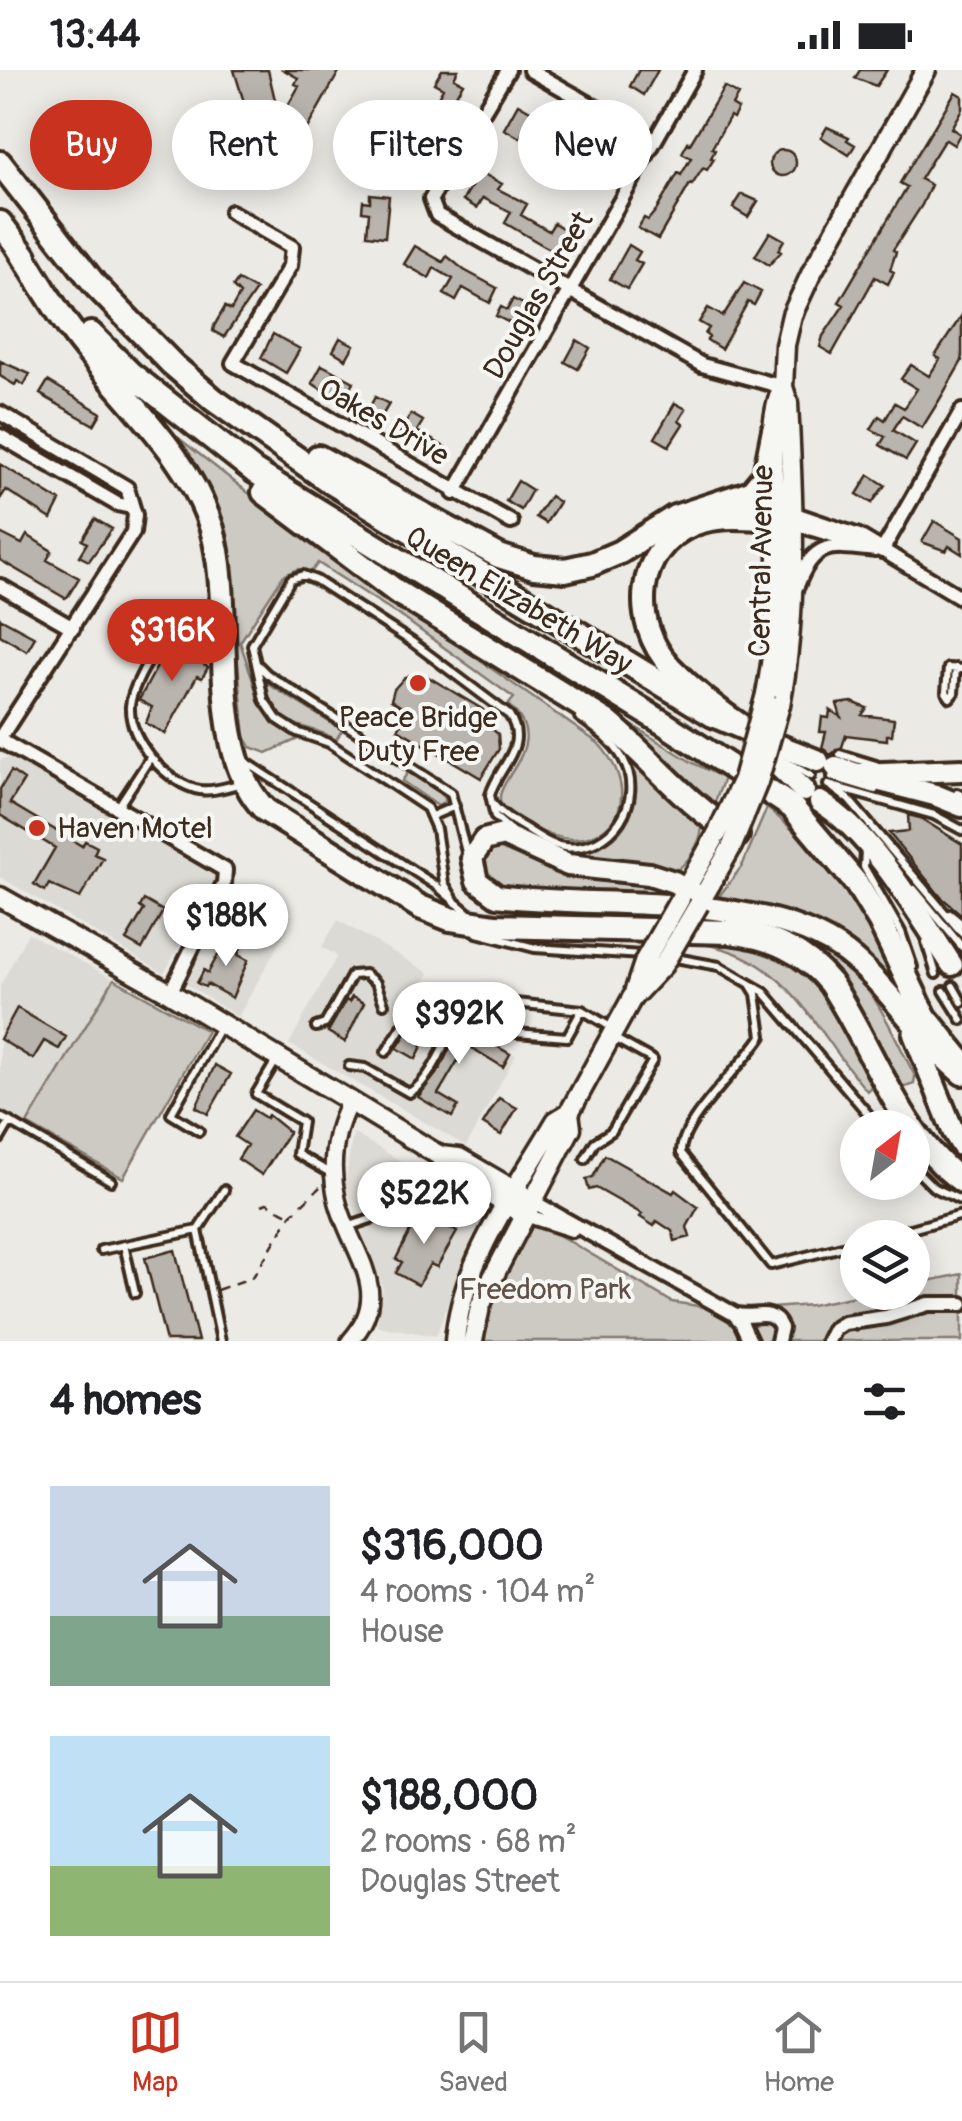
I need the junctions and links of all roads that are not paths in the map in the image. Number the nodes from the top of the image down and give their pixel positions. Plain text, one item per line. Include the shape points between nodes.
1 (508, 70) edge
2 (530, 70) edge
3 (694, 70) edge
4 (926, 70) edge
5 (654, 140) junction
6 (0, 163) edge
7 (231, 212) dead end
8 (0, 223) edge
9 (17, 246) junction
10 (569, 290) junction
11 (131, 374) junction
12 (783, 386) junction
13 (214, 400) junction
14 (962, 411) edge
15 (0, 413) edge
16 (774, 430) junction
17 (0, 436) edge
18 (454, 492) junction
19 (706, 506) junction
20 (131, 507) junction
21 (785, 516) junction
22 (510, 522) dead end
23 (882, 551) junction
24 (0, 586) edge
25 (397, 592) junction
26 (794, 595) junction
27 (962, 598) edge
28 (183, 615) dead end
29 (73, 628) junction
30 (252, 655) junction
31 (773, 699) junction
32 (232, 735) junction
33 (0, 739) edge
34 (754, 739) junction
35 (150, 758) junction
36 (962, 770) edge
37 (893, 772) junction
38 (824, 776) junction
39 (245, 782) junction
40 (490, 795) junction
41 (961, 797) edge
42 (455, 806) junction
43 (118, 808) junction
44 (432, 816) junction
45 (962, 816) edge
46 (962, 830) edge
47 (723, 832) junction
48 (862, 841) junction
49 (525, 844) junction
50 (473, 873) junction
51 (912, 895) junction
52 (0, 897) edge
53 (692, 898) junction
54 (456, 903) junction
55 (937, 903) junction
56 (435, 914) junction
57 (962, 924) edge
58 (496, 926) junction
59 (962, 933) edge
60 (952, 967) edge
61 (737, 974) junction
62 (944, 991) dead end
63 (170, 993) junction
64 (891, 999) junction
65 (962, 1002) edge
66 (384, 1004) dead end
67 (582, 1010) junction
68 (962, 1020) edge
69 (222, 1024) junction
70 (316, 1027) dead end
71 (613, 1033) junction
72 (962, 1050) edge
73 (386, 1052) dead end
74 (278, 1058) junction
75 (962, 1062) edge
76 (348, 1066) dead end
77 (962, 1074) edge
78 (350, 1102) junction
79 (865, 1110) edge
80 (570, 1113) junction
81 (0, 1117) edge
82 (10, 1122) junction
83 (199, 1131) dead end
84 (0, 1139) edge
85 (962, 1146) edge
86 (586, 1159) dead end
87 (334, 1178) junction
88 (111, 1180) dead end
89 (962, 1181) edge
90 (930, 1184) edge
91 (224, 1190) dead end
92 (511, 1198) junction
93 (962, 1201) edge
94 (529, 1208) junction
95 (962, 1215) edge
96 (378, 1217) dead end
97 (930, 1224) edge
98 (346, 1228) junction
99 (198, 1230) junction
100 (124, 1246) junction
101 (840, 1248) edge
102 (101, 1250) dead end
103 (135, 1293) dead end
104 (962, 1304) edge
105 (734, 1314) junction
106 (221, 1341) edge
107 (350, 1341) edge
108 (455, 1341) edge
109 (473, 1341) edge
110 (750, 1341) edge
111 (780, 1341) edge
112 (828, 1341) edge

1 - 10 street via 431,199 433,208
2 - 5 street
3 - 5 street, Douglas Street
4 - 12 main road, Central Avenue via 800,298 785,345
5 - 10 street, Douglas Street
6 - 13 highway, Queen Elizabeth Way via 96,286
7 - 18 street, Oakes Drive via 292,246 290,266 233,364
8 - 9 highway, Queen Elizabeth Way
9 - 11 highway, Queen Elizabeth Way
9 - 32 highway via 70,330 152,428 198,496 220,568
10 - 12 street via 702,365
10 - 18 street, Douglas Street
11 - 25 highway via 228,464
11 - 75 highway, Queen Elizabeth Way via 281,489 792,808 856,883 924,1018
12 - 16 main road, Central Avenue
12 - 21 main road, Central Avenue
13 - 19 highway via 474,543 534,567 592,564
13 - 34 highway, Queen Elizabeth Way via 329,481
14 - 23 street
15 - 20 street via 127,488
16 - 19 highway via 756,487
16 - 21 main road, Central Avenue
17 - 20 street
18 - 22 street, Oakes Drive
19 - 21 highway
20 - 29 street via 133,532
21 - 23 street
21 - 26 main road, Central Avenue
21 - 31 main road, Central Avenue
21 - 34 highway via 697,523 661,550 644,584 645,621 662,656
23 - 26 street via 823,548 808,560
23 - 27 street
24 - 29 street
25 - 40 lane via 599,732 620,754 631,784 617,827 579,847 542,840 501,813
25 - 47 highway via 606,721
26 - 31 main road, Central Avenue
28 - 35 lane via 172,622 133,693 134,732
29 - 33 street
30 - 40 lane via 254,639 288,583 299,576 316,580 509,715 517,744
30 - 42 lane via 267,674 447,790
30 - 44 lane via 264,700 277,719 329,743
31 - 47 main road, Central Avenue, bridge via 758,782
32 - 39 highway
32 - 54 lane via 244,760 264,776
33 - 43 street
34 - 38 highway
34 - 38 highway
35 - 39 lane via 182,782 209,790
35 - 43 lane
36 - 37 highway
37 - 38 highway
37 - 41 lane
38 - 41 highway
38 - 45 lane
38 - 46 lane
38 - 48 highway
38 - 51 lane
38 - 55 lane
39 - 56 highway via 274,818
40 - 49 lane via 495,817
42 - 44 lane
42 - 50 lane
43 - 63 street via 225,870
44 - 54 lane via 444,883
47 - 53 main road, Central Avenue
48 - 51 highway
48 - 72 lane via 864,867 900,932 928,1006
49 - 50 highway via 488,837 476,847
49 - 53 highway via 568,865 649,874
50 - 64 highway via 483,889 501,897 713,909 781,921 844,952
51 - 60 highway
51 - 60 lane via 924,932
52 - 63 main road
53 - 71 main road, Central Avenue, bridge via 645,960
54 - 58 lane
55 - 57 lane
55 - 59 lane
56 - 58 highway
56 - 61 lane via 516,945 689,958
58 - 89 highway via 730,932 794,950 830,983 921,1139
60 - 65 lane
61 - 79 lane via 776,1003
61 - 101 lane via 755,990 762,1036 707,1102 680,1153 771,1265
62 - 68 lane
63 - 69 main road
64 - 77 highway
64 - 85 highway via 919,1045
66 - 70 lane via 376,983 365,974 352,975 325,1024
67 - 67 lane via 562,1008 448,996 448,1006 490,1031 567,1037
67 - 71 lane
69 - 74 main road
69 - 83 lane via 170,1114
71 - 80 main road, Central Avenue
71 - 86 lane via 653,1060 612,1131
73 - 76 lane via 414,1008 448,1030 424,1080 409,1094 365,1068
74 - 78 main road
74 - 87 lane via 256,1094 302,1122 298,1154
78 - 87 street via 338,1124
78 - 92 main road via 440,1156 452,1172
80 - 92 main road, Central Avenue via 556,1120
80 - 94 main road, Central Avenue via 571,1128
81 - 82 lane
82 - 84 lane
82 - 88 lane
87 - 98 street
90 - 93 lane
91 - 99 lane
92 - 94 main road
92 - 108 main road, Central Avenue via 468,1282
94 - 105 street
94 - 109 main road, Central Avenue via 490,1283
95 - 97 lane
96 - 98 lane
98 - 107 street via 368,1274 370,1304
99 - 100 lane
99 - 106 lane
100 - 102 lane
100 - 103 lane
104 - 112 street via 928,1304 844,1323
105 - 110 street
105 - 111 street via 771,1315

